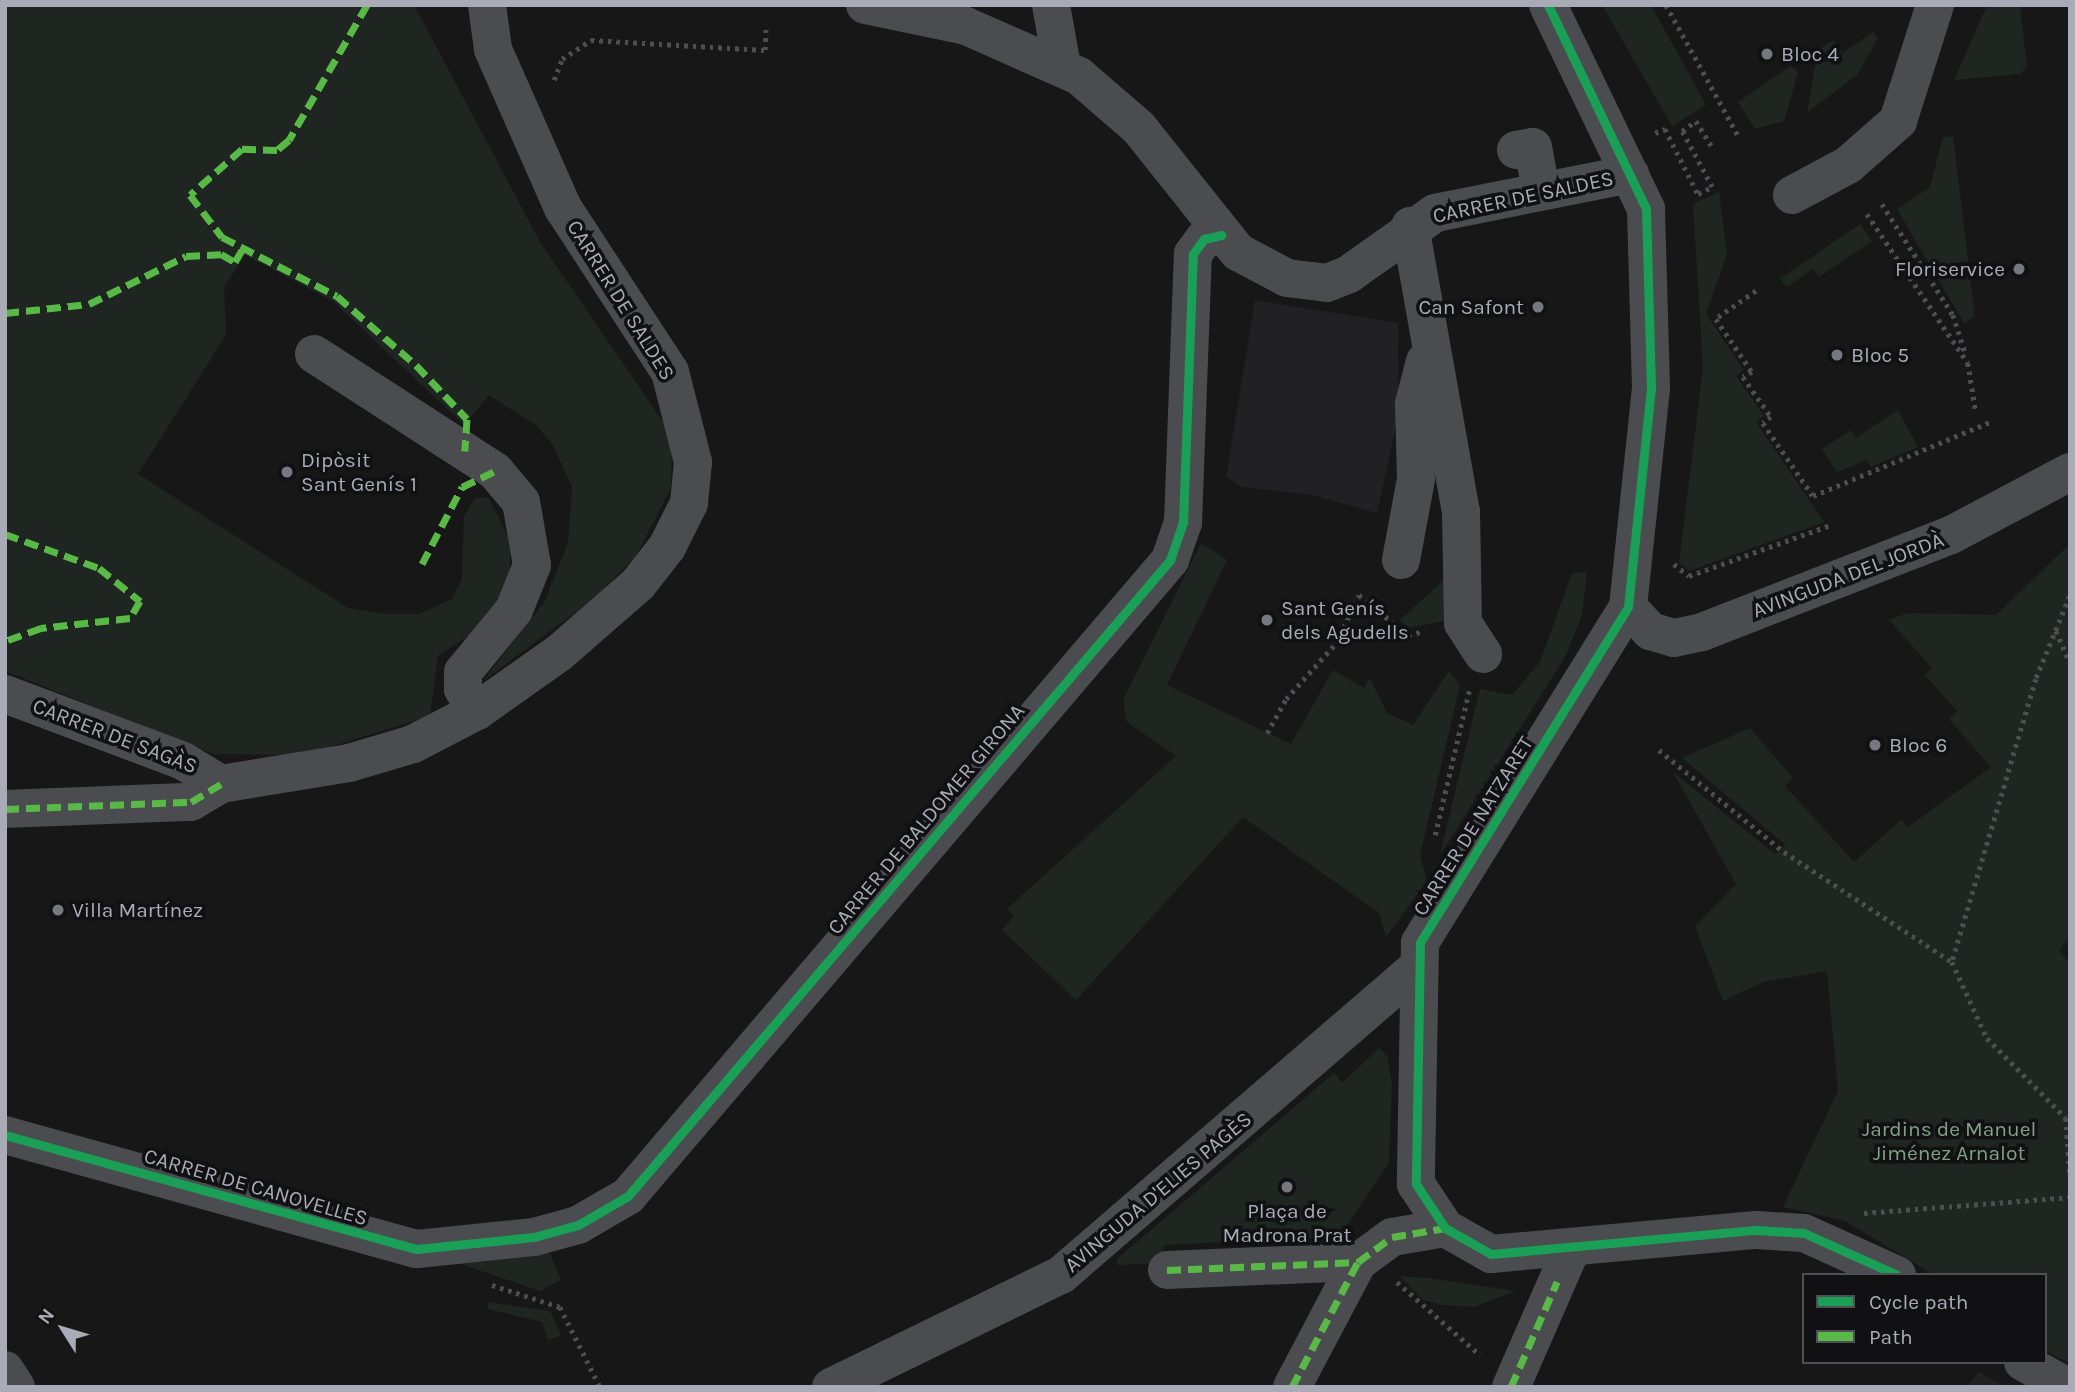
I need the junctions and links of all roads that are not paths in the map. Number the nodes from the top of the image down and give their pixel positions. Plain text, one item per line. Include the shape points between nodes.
1 (487, 5) edge
2 (865, 5) edge
3 (1051, 5) edge
4 (1548, 5) edge
5 (1934, 6) edge
6 (1062, 67) junction
7 (1516, 150) dead end
8 (1630, 174) junction
9 (1541, 191) junction
10 (1792, 195) dead end
11 (1410, 226) junction
12 (1222, 235) junction
13 (1430, 341) junction
14 (314, 354) dead end
15 (2070, 472) edge
16 (1401, 559) dead end
17 (1628, 607) junction
18 (1483, 654) road end
19 (5, 694) edge
20 (477, 711) junction
21 (221, 784) junction
22 (5, 809) edge
23 (1416, 969) junction
24 (5, 1135) edge
25 (1445, 1228) junction
26 (417, 1249) joint
27 (1570, 1252) junction
28 (1167, 1270) dead end
29 (1372, 1270) junction
30 (1893, 1273) edge
31 (2027, 1364) edge
32 (5, 1370) edge
33 (1499, 1374) edge
34 (16, 1387) edge
35 (831, 1387) edge
36 (1292, 1387) edge
37 (2067, 1387) edge

1 - 20 street, CARRER DE SALDES via 493,49 563,208 670,372 693,462 689,503 638,584 559,653
2 - 6 street, CARRER DE SALDES via 966,26
3 - 6 street
4 - 8 street, CARRER DE NATZARET
5 - 10 street via 1898,121 1848,165
6 - 12 street, CARRER DE SALDES via 1139,128
7 - 9 street via 1532,147
8 - 9 street, CARRER DE SALDES
8 - 17 street, CARRER DE NATZARET via 1646,209 1651,388
9 - 11 street, CARRER DE SALDES via 1435,213
11 - 12 street, CARRER DE SALDES via 1361,268 1317,284 1257,266
11 - 13 street
12 - 26 street, CARRER DE BALDOMER GIRONA via 1204,239 1193,254 1183,523 1170,560 628,1196 578,1225 534,1237
13 - 16 street via 1414,404 1416,480
13 - 18 street via 1461,511 1463,623
14 - 20 street via 495,471 521,502 532,565 514,610 463,672 463,689
15 - 17 street, AVINGUDA DEL JORDÀ via 1951,535 1702,632 1674,638 1650,631
17 - 23 street, CARRER DE NATZARET via 1420,943
19 - 21 street, CARRER DE SAGÀS via 183,761
20 - 21 street, CARRER DE SALDES via 414,744 349,763
21 - 22 street via 191,802
23 - 25 street, CARRER DE NATZARET via 1412,1167 1424,1201
23 - 35 street, AVINGUDA D'ELIES PAGÈS via 1061,1275
24 - 26 street, CARRER DE CANOVELLES
25 - 27 street, CARRER DE NATZARET via 1491,1254
25 - 29 street via 1392,1237
27 - 30 street, CARRER DE NATZARET via 1756,1230 1804,1233
27 - 33 street
28 - 29 street
29 - 36 street
31 - 37 street
32 - 34 street

